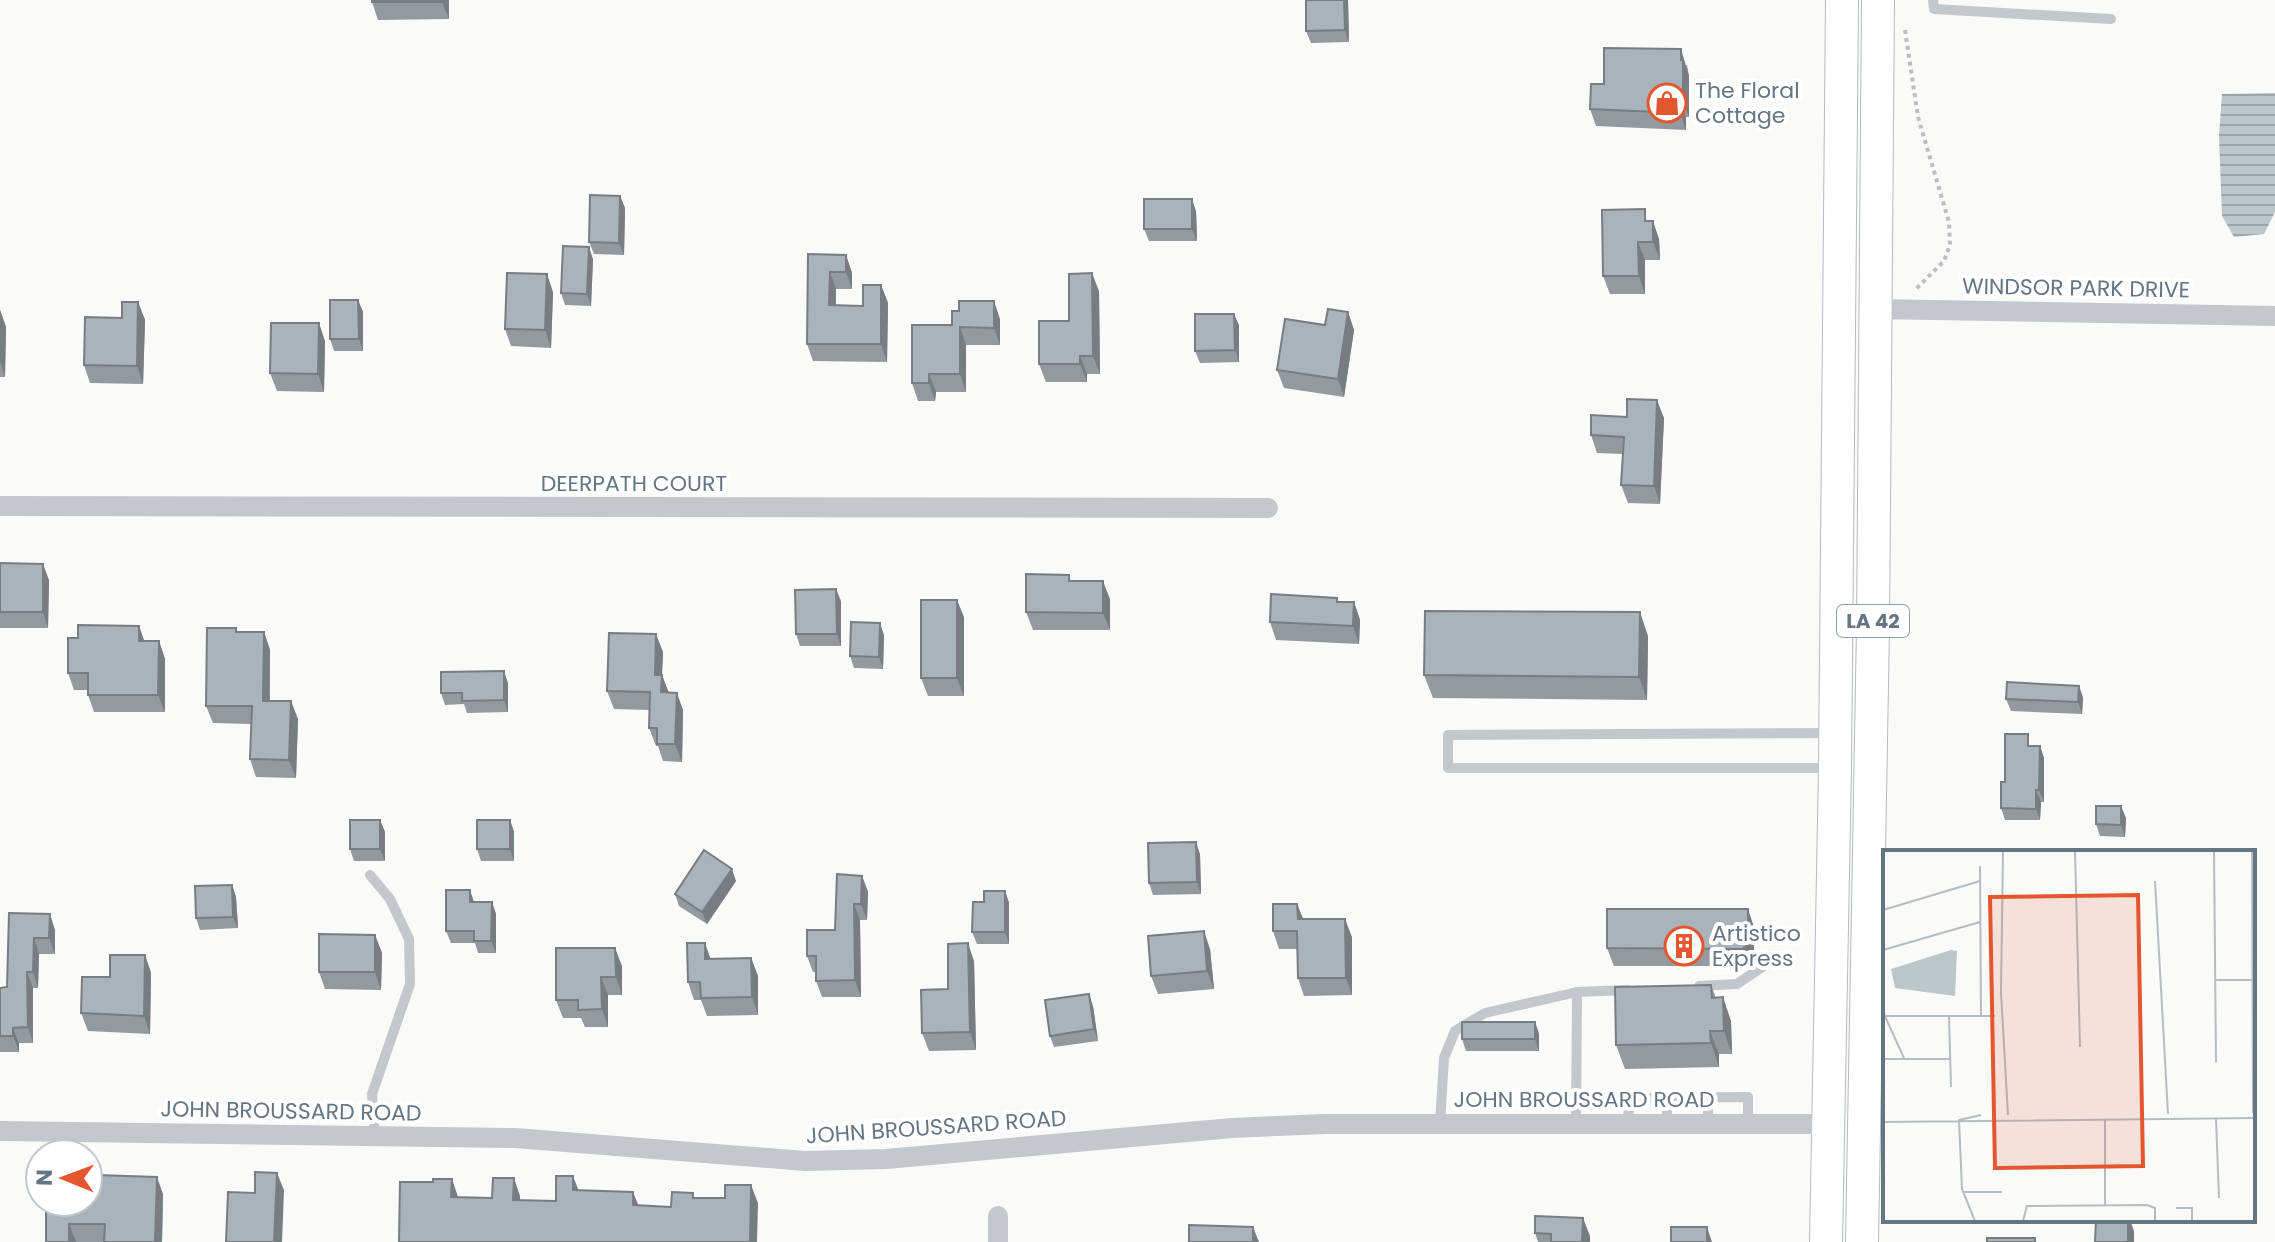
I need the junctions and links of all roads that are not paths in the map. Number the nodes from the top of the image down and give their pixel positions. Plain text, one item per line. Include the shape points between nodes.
1 (1842, 0) edge
2 (1878, 0) edge
3 (1933, 0) edge
4 (2111, 19) dead end
5 (1842, 95) junction
6 (1876, 237) junction
7 (1875, 309) junction
8 (2275, 316) edge
9 (0, 506) edge
10 (1268, 508) dead end
11 (1835, 733) junction
12 (1835, 768) junction
13 (370, 875) dead end
14 (1768, 963) dead end
15 (1693, 986) edge
16 (1635, 989) edge
17 (1577, 992) junction
18 (1667, 1098) junction
19 (1708, 1098) junction
20 (1576, 1122) junction
21 (1627, 1122) junction
22 (1667, 1122) junction
23 (1440, 1123) junction
24 (1708, 1123) junction
25 (1748, 1123) junction
26 (1826, 1124) junction
27 (0, 1131) edge
28 (375, 1136) junction
29 (998, 1216) dead end
30 (998, 1242) edge
31 (1826, 1242) edge
32 (1848, 1242) edge
33 (1862, 1242) edge

1 - 5 main road, LA 42
2 - 6 main road, LA 42
3 - 4 lane via 1934,9
5 - 6 main road via 1855,143 1853,198
5 - 11 main road, LA 42
6 - 7 main road, LA 42
7 - 8 street, WINDSOR PARK DRIVE
7 - 33 main road, LA 42 via 1870,1114
9 - 10 street, DEERPATH COURT
11 - 12 main road, LA 42
11 - 12 lane via 1448,735 1448,768
12 - 26 main road, LA 42
13 - 28 lane via 390,899 409,939 410,984 372,1094
14 - 15 lane via 1737,984
16 - 17 lane
17 - 20 lane
17 - 23 lane via 1485,1013 1455,1031 1444,1058
18 - 19 lane
18 - 21 lane via 1631,1098
18 - 22 lane
19 - 24 lane
19 - 25 lane via 1748,1097
20 - 21 street, JOHN BROUSSARD ROAD
20 - 23 street, JOHN BROUSSARD ROAD
21 - 22 street, JOHN BROUSSARD ROAD
22 - 24 street, JOHN BROUSSARD ROAD
23 - 28 street, JOHN BROUSSARD ROAD via 1232,1128 886,1159 805,1161 515,1138
24 - 25 street, JOHN BROUSSARD ROAD
25 - 26 street, JOHN BROUSSARD ROAD
26 - 31 main road, LA 42
26 - 32 main road via 1845,1134
27 - 28 street, JOHN BROUSSARD ROAD
29 - 30 street

